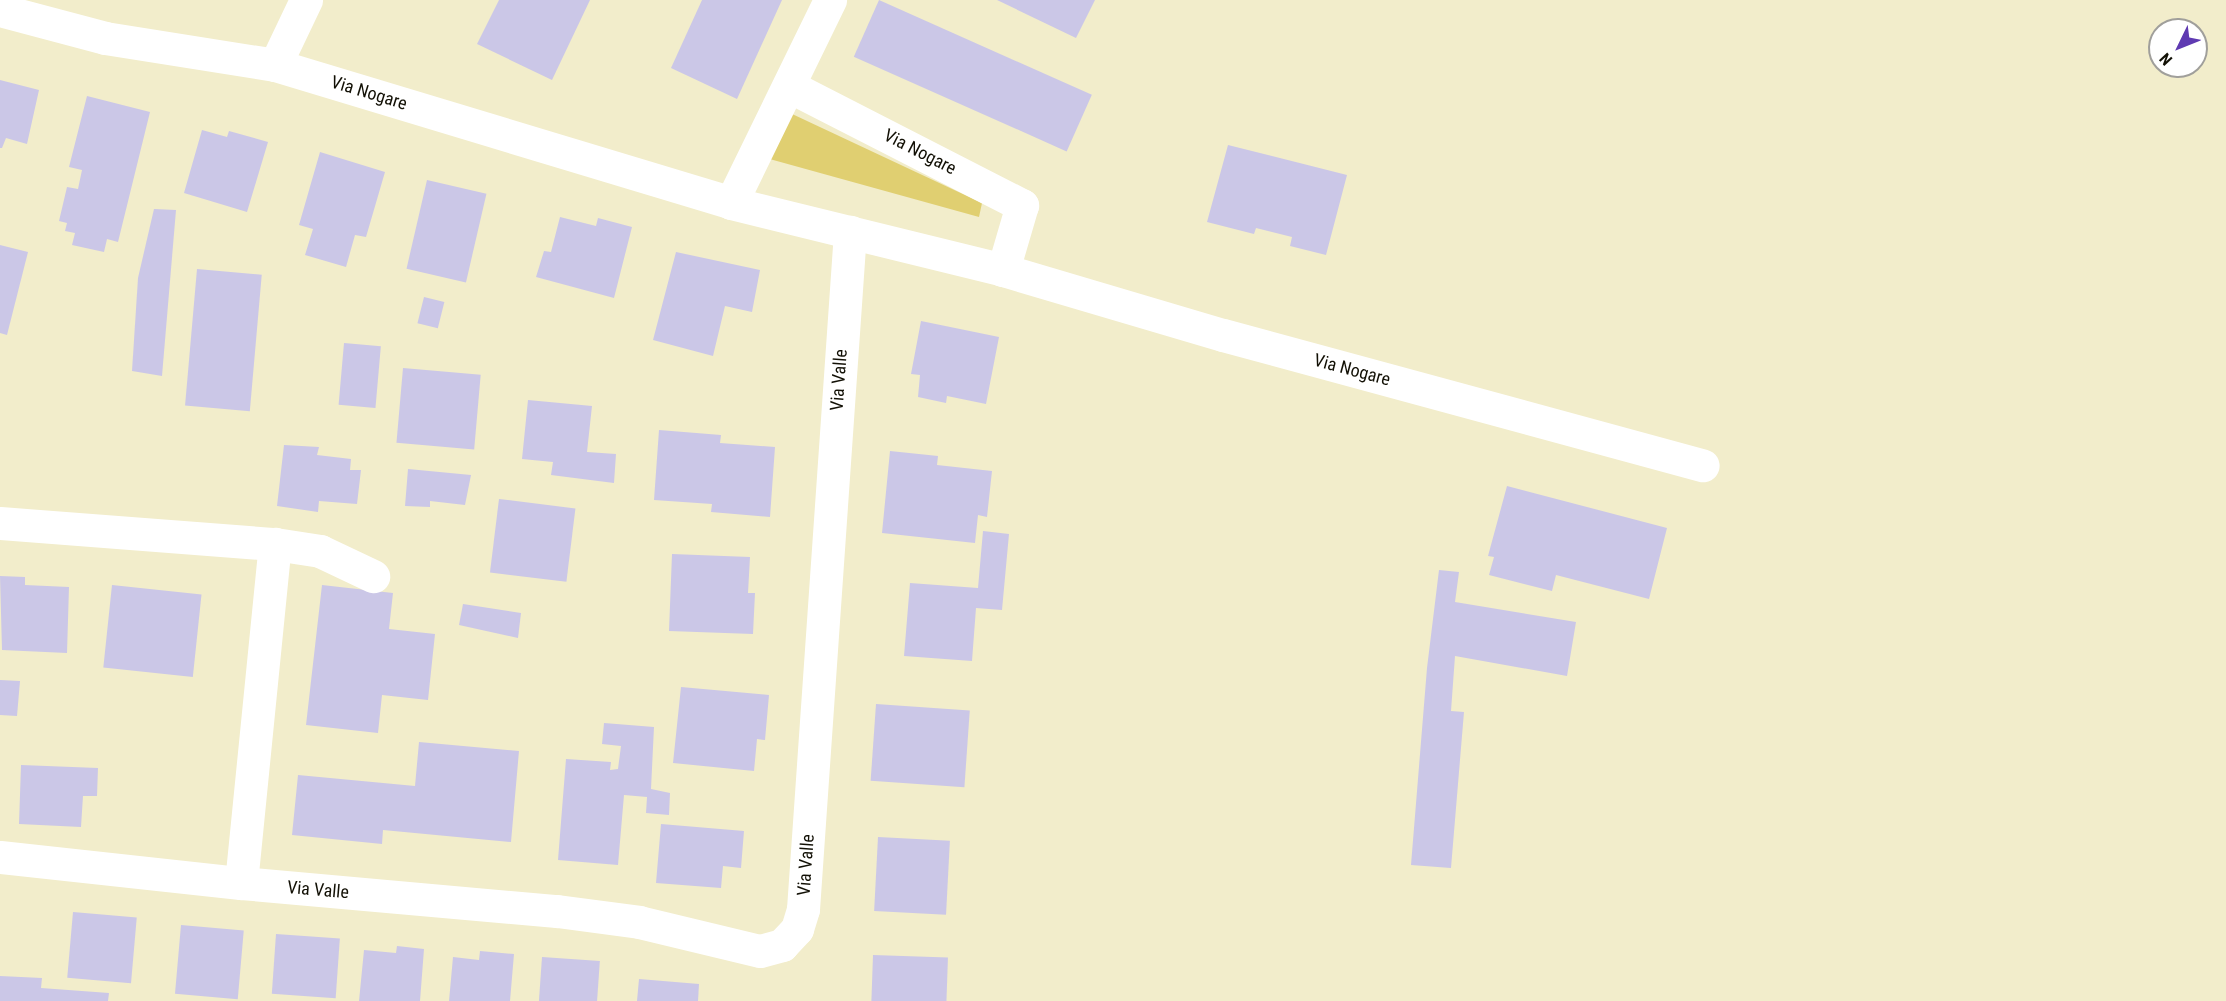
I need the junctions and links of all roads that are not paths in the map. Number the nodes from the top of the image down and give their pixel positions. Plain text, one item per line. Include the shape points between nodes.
1 (306, 0) edge
2 (830, 0) edge
3 (0, 10) edge
4 (275, 65) junction
5 (789, 86) junction
6 (731, 203) junction
7 (850, 232) junction
8 (1003, 270) junction
9 (1703, 465) dead end
10 (0, 523) edge
11 (275, 544) junction
12 (373, 576) dead end
13 (0, 857) edge
14 (241, 883) junction

1 - 4 street
2 - 5 street
3 - 4 street, Via Nogare via 105,38
4 - 6 street, Via Nogare
5 - 6 street
5 - 8 street, Via Nogare via 1022,205
6 - 7 street, Via Nogare
7 - 8 street, Via Nogare
7 - 14 street, Via Valle via 803,909 791,937 772,950 760,951 627,920
8 - 9 street, Via Nogare via 1222,335
10 - 11 street
11 - 12 street via 320,551
11 - 14 street
13 - 14 street, Via Valle

